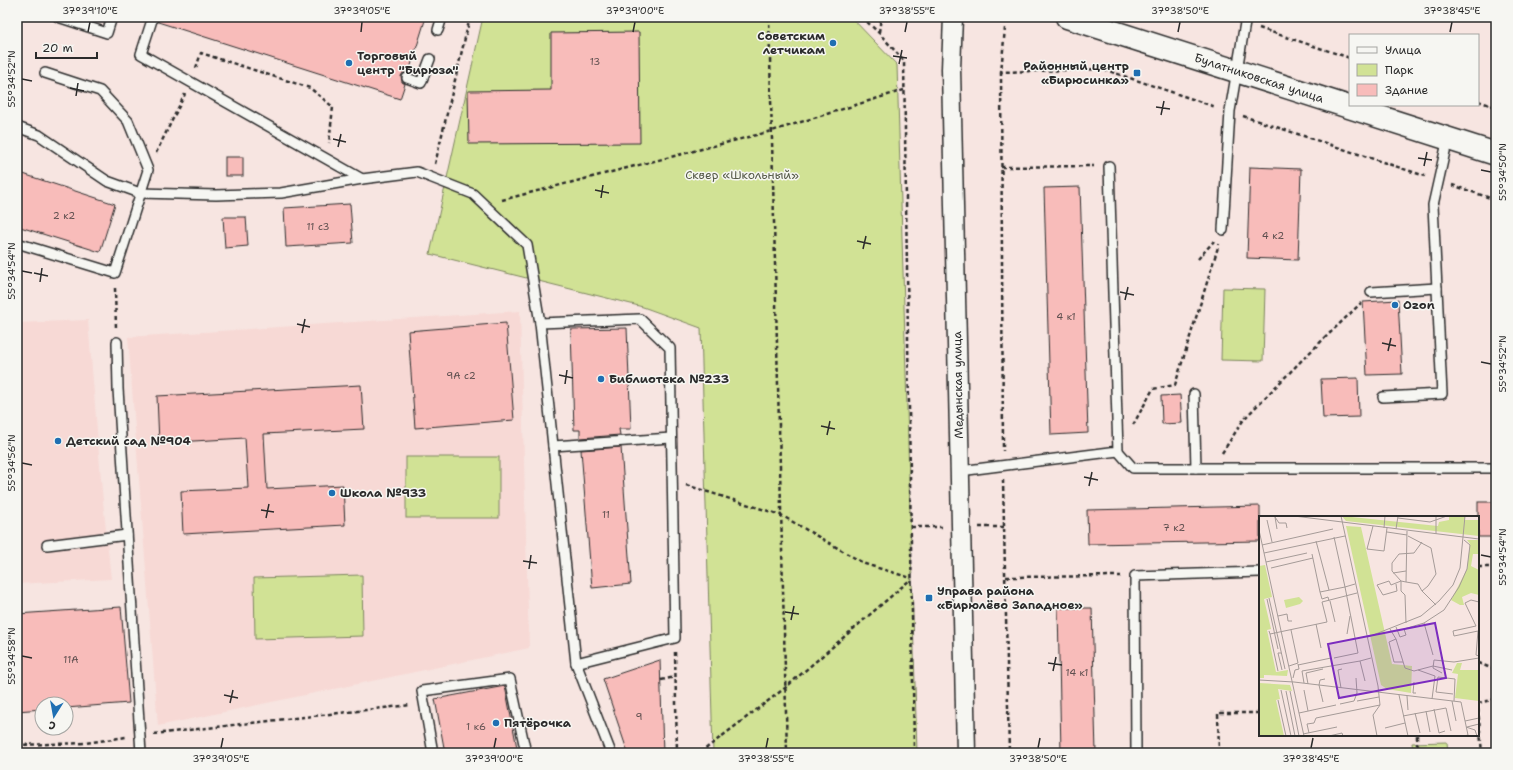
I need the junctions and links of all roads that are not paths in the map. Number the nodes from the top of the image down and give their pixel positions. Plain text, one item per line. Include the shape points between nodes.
1 (58, 17) edge
2 (112, 17) edge
3 (153, 17) edge
4 (442, 17) edge
5 (953, 17) edge
6 (1067, 17) edge
7 (1245, 20) edge
8 (438, 30) dead end
9 (430, 59) dead end
10 (1237, 71) junction
11 (45, 73) dead end
12 (407, 78) dead end
13 (17, 127) edge
14 (1448, 138) junction
15 (1496, 154) edge
16 (1109, 166) road end
17 (362, 179) junction
18 (140, 193) junction
19 (1224, 230) road end
20 (17, 243) edge
21 (1437, 288) junction
22 (1371, 292) road end
23 (540, 323) junction
24 (117, 342) road end
25 (1194, 394) dead end
26 (1383, 397) dead end
27 (671, 438) junction
28 (553, 446) junction
29 (1118, 451) junction
30 (1196, 468) junction
31 (1496, 468) edge
32 (960, 471) junction
33 (127, 535) junction
34 (47, 545) dead end
35 (1259, 572) edge
36 (576, 663) junction
37 (141, 753) edge
38 (433, 753) edge
39 (526, 753) edge
40 (611, 753) edge
41 (966, 753) edge
42 (1136, 753) edge

1 - 2 lane via 107,33
3 - 17 lane via 141,54
4 - 8 lane
5 - 32 street, Медынская улица via 951,69
6 - 10 street, Булатниковская улица
7 - 10 lane
9 - 12 lane via 421,83
10 - 14 street, Булатниковская улица
10 - 19 lane via 1230,111
11 - 18 lane via 100,91 128,121 148,170
13 - 18 lane via 39,135 107,181
14 - 15 street, Булатниковская улица
14 - 21 lane via 1433,205
16 - 29 lane
17 - 18 lane via 281,193
17 - 23 lane via 417,172 473,194 528,246
18 - 20 lane via 115,273
21 - 22 lane
21 - 26 lane via 1442,394
23 - 27 lane via 640,319 670,348
23 - 28 lane
24 - 33 lane
25 - 30 lane
27 - 28 lane
27 - 36 lane via 674,638
28 - 36 lane
29 - 30 lane via 1133,468
29 - 32 lane
30 - 31 lane
32 - 41 street, Медынская улица
33 - 34 lane
33 - 37 lane
35 - 42 lane via 1134,576
36 - 40 lane
38 - 39 lane via 422,691 510,679

